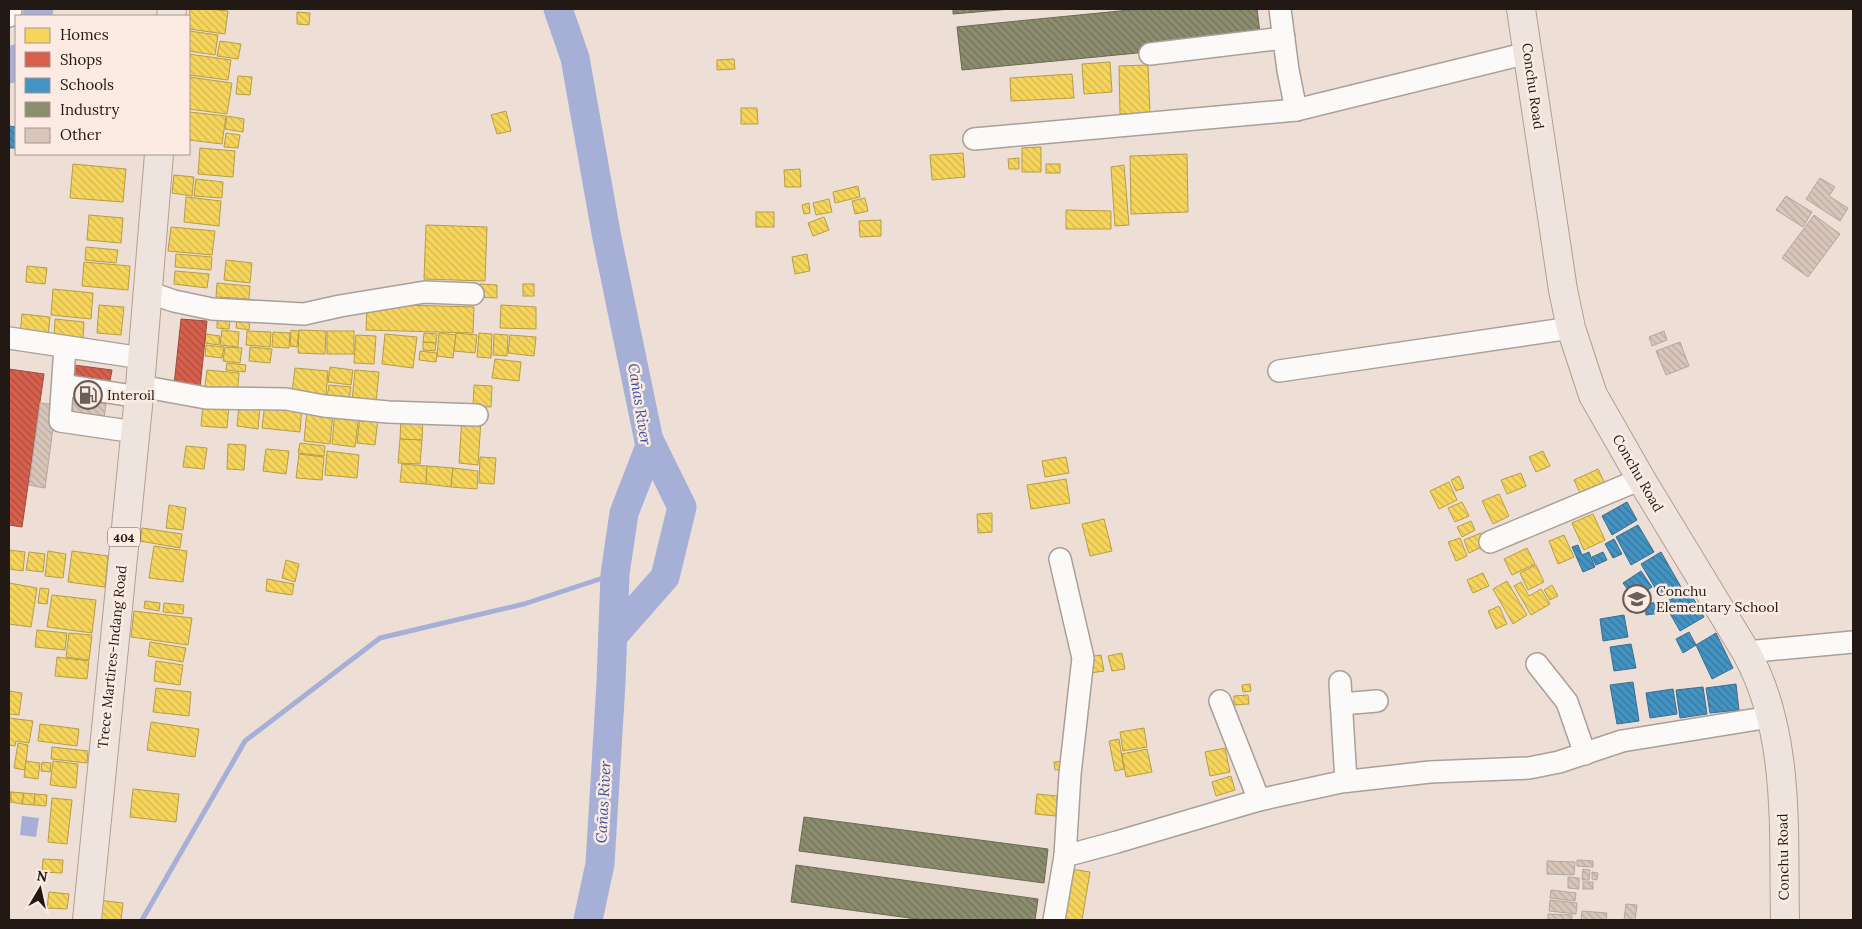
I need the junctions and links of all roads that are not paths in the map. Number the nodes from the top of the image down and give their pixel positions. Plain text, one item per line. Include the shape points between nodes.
1 (11, 9) edge
2 (1280, 9) edge
3 (1521, 9) edge
4 (9, 16) edge
5 (1284, 38) junction
6 (1528, 53) junction
7 (1150, 54) dead end
8 (1296, 110) junction
9 (974, 139) dead end
10 (159, 155) edge
11 (148, 292) junction
12 (473, 294) dead end
13 (1571, 328) junction
14 (9, 338) edge
15 (66, 346) junction
16 (142, 358) junction
17 (1279, 370) dead end
18 (63, 385) junction
19 (139, 392) junction
20 (478, 415) dead end
21 (135, 432) junction
22 (1641, 479) junction
23 (1490, 542) dead end
24 (1060, 559) dead end
25 (1853, 642) edge
26 (1746, 652) junction
27 (1537, 664) dead end
28 (1340, 682) dead end
29 (1220, 701) dead end
30 (1377, 701) dead end
31 (1341, 704) junction
32 (1770, 717) junction
33 (1585, 754) junction
34 (1346, 781) junction
35 (1259, 800) junction
36 (1065, 856) junction
37 (86, 920) edge
38 (1054, 920) edge
39 (1785, 920) edge

1 - 4 street
2 - 5 street
3 - 6 main road, Conchu Road
5 - 7 street
5 - 8 street
6 - 8 street
6 - 13 main road, Conchu Road
8 - 9 street
10 - 11 main road, Trece Martires-Indang Road / 404
11 - 12 street via 212,309 304,314 425,292
11 - 16 main road, Trece Martires-Indang Road / 404
13 - 17 street
13 - 22 main road, Conchu Road via 1593,395
14 - 15 street
15 - 16 street
15 - 18 street
16 - 19 main road, Trece Martires-Indang Road / 404
18 - 19 street
18 - 21 street via 60,421
19 - 20 street via 206,398 286,399 379,411
19 - 21 main road, Trece Martires-Indang Road / 404
21 - 37 main road, Trece Martires-Indang Road / 404
22 - 23 street
22 - 26 main road, Conchu Road
24 - 36 street via 1083,658
25 - 26 street
26 - 32 main road, Conchu Road via 1759,674
27 - 33 street via 1567,702
28 - 31 street
29 - 35 street
30 - 31 street
31 - 34 street
32 - 33 street via 1622,741
32 - 39 main road, Conchu Road via 1781,765
33 - 34 street via 1529,768 1430,772
34 - 35 street
35 - 36 street
36 - 38 street

